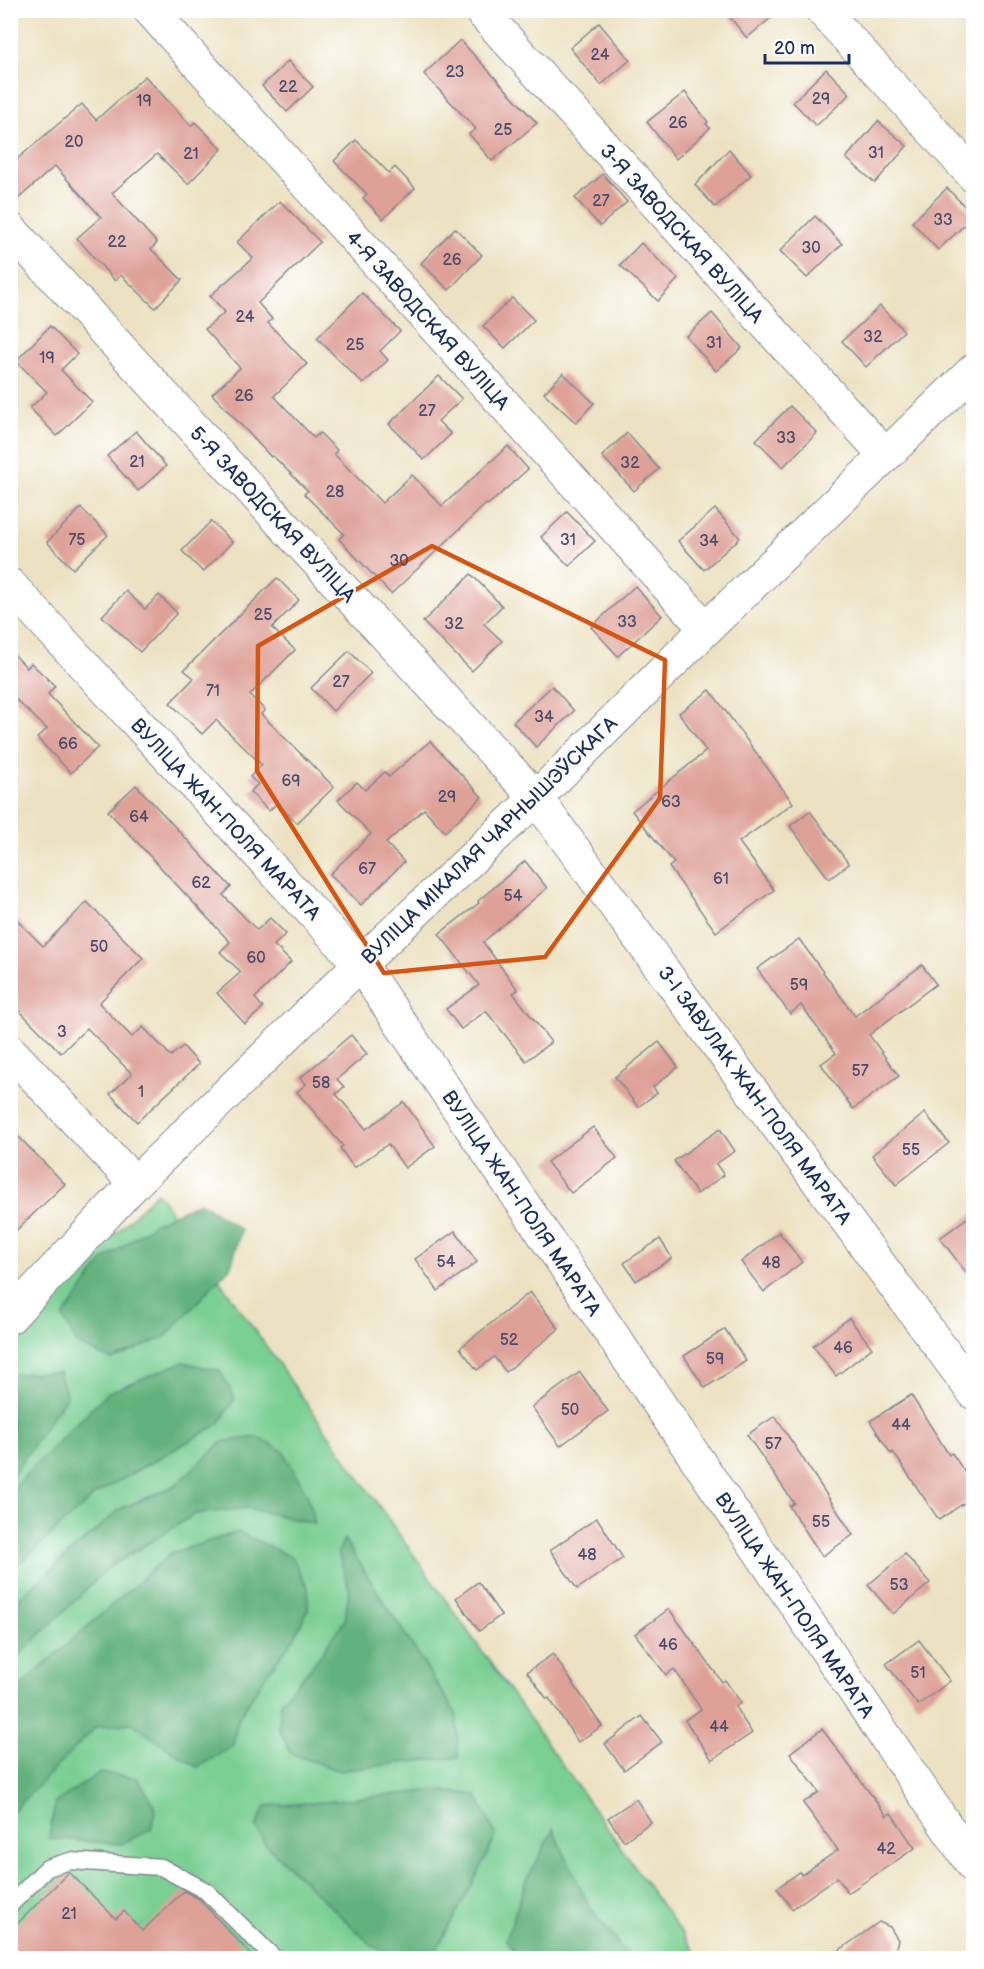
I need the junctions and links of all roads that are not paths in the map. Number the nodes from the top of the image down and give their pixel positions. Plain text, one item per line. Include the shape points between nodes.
1 (150, 10) edge
2 (480, 10) edge
3 (822, 10) edge
4 (974, 176) edge
5 (10, 230) edge
6 (974, 370) edge
7 (885, 454) junction
8 (10, 585) edge
9 (706, 629) junction
10 (536, 798) junction
11 (360, 964) junction
12 (10, 1051) edge
13 (135, 1183) junction
14 (10, 1317) edge
15 (974, 1394) edge
16 (974, 1867) edge
17 (10, 1905) edge
18 (274, 1959) edge

1 - 9 street, 4-Я ЗАВОДСКАЯ ВУЛІЦА
2 - 7 street, 3-Я ЗАВОДСКАЯ ВУЛІЦА
3 - 4 street
5 - 10 street, 5-Я ЗАВОДСКАЯ ВУЛІЦА
6 - 7 street, ВУЛІЦА МІКАЛАЯ ЧАРНЫШЭЎСКАГА
7 - 9 street, ВУЛІЦА МІКАЛАЯ ЧАРНЫШЭЎСКАГА
8 - 11 street, ВУЛІЦА ЖАН-ПОЛЯ МАРАТА
9 - 10 street, ВУЛІЦА МІКАЛАЯ ЧАРНЫШЭЎСКАГА
10 - 11 street, ВУЛІЦА МІКАЛАЯ ЧАРНЫШЭЎСКАГА
10 - 15 street, 3-І ЗАВУЛАК ЖАН-ПОЛЯ МАРАТА
11 - 13 street, ВУЛІЦА МІКАЛАЯ ЧАРНЫШЭЎСКАГА
11 - 16 street, ВУЛІЦА ЖАН-ПОЛЯ МАРАТА
12 - 13 street
13 - 14 street, ВУЛІЦА МІКАЛАЯ ЧАРНЫШЭЎСКАГА
17 - 18 lane via 47,1868 70,1861 161,1867 206,1891

